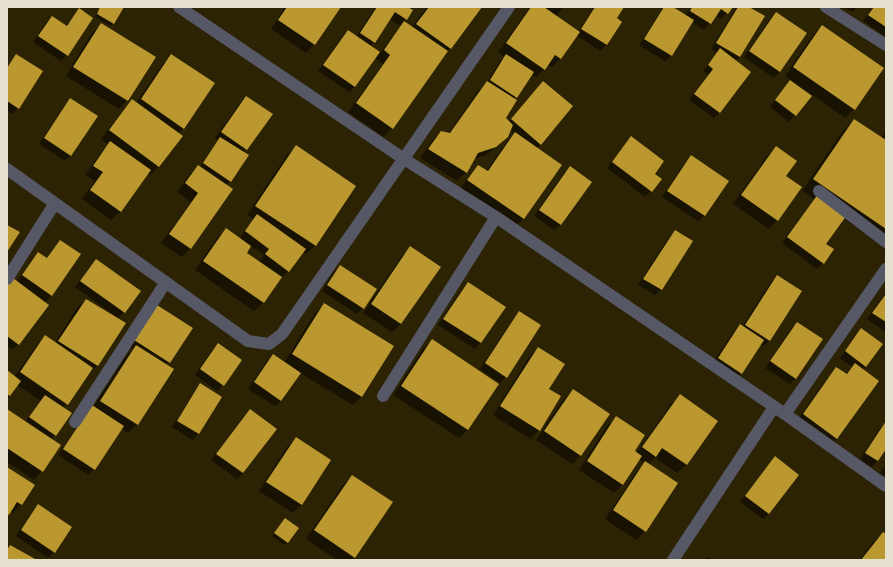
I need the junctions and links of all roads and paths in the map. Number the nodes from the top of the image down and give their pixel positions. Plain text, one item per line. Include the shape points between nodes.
1 (179, 7) edge
2 (509, 7) edge
3 (826, 7) edge
4 (886, 45) edge
5 (404, 159) junction
6 (7, 169) edge
7 (819, 190) dead end
8 (56, 203) junction
9 (496, 217) junction
10 (886, 242) edge
11 (886, 269) edge
12 (7, 279) edge
13 (166, 282) junction
14 (383, 396) dead end
15 (774, 407) junction
16 (785, 414) junction
17 (75, 422) dead end
18 (886, 486) edge
19 (673, 560) edge

1 - 5 street
2 - 5 street
3 - 4 street
5 - 9 street
5 - 13 street via 282,334 269,344 248,341
6 - 8 street
7 - 10 street
8 - 12 street
8 - 13 street
9 - 14 street
9 - 15 street
11 - 16 street
13 - 17 street
15 - 16 street
15 - 19 street
16 - 18 street

